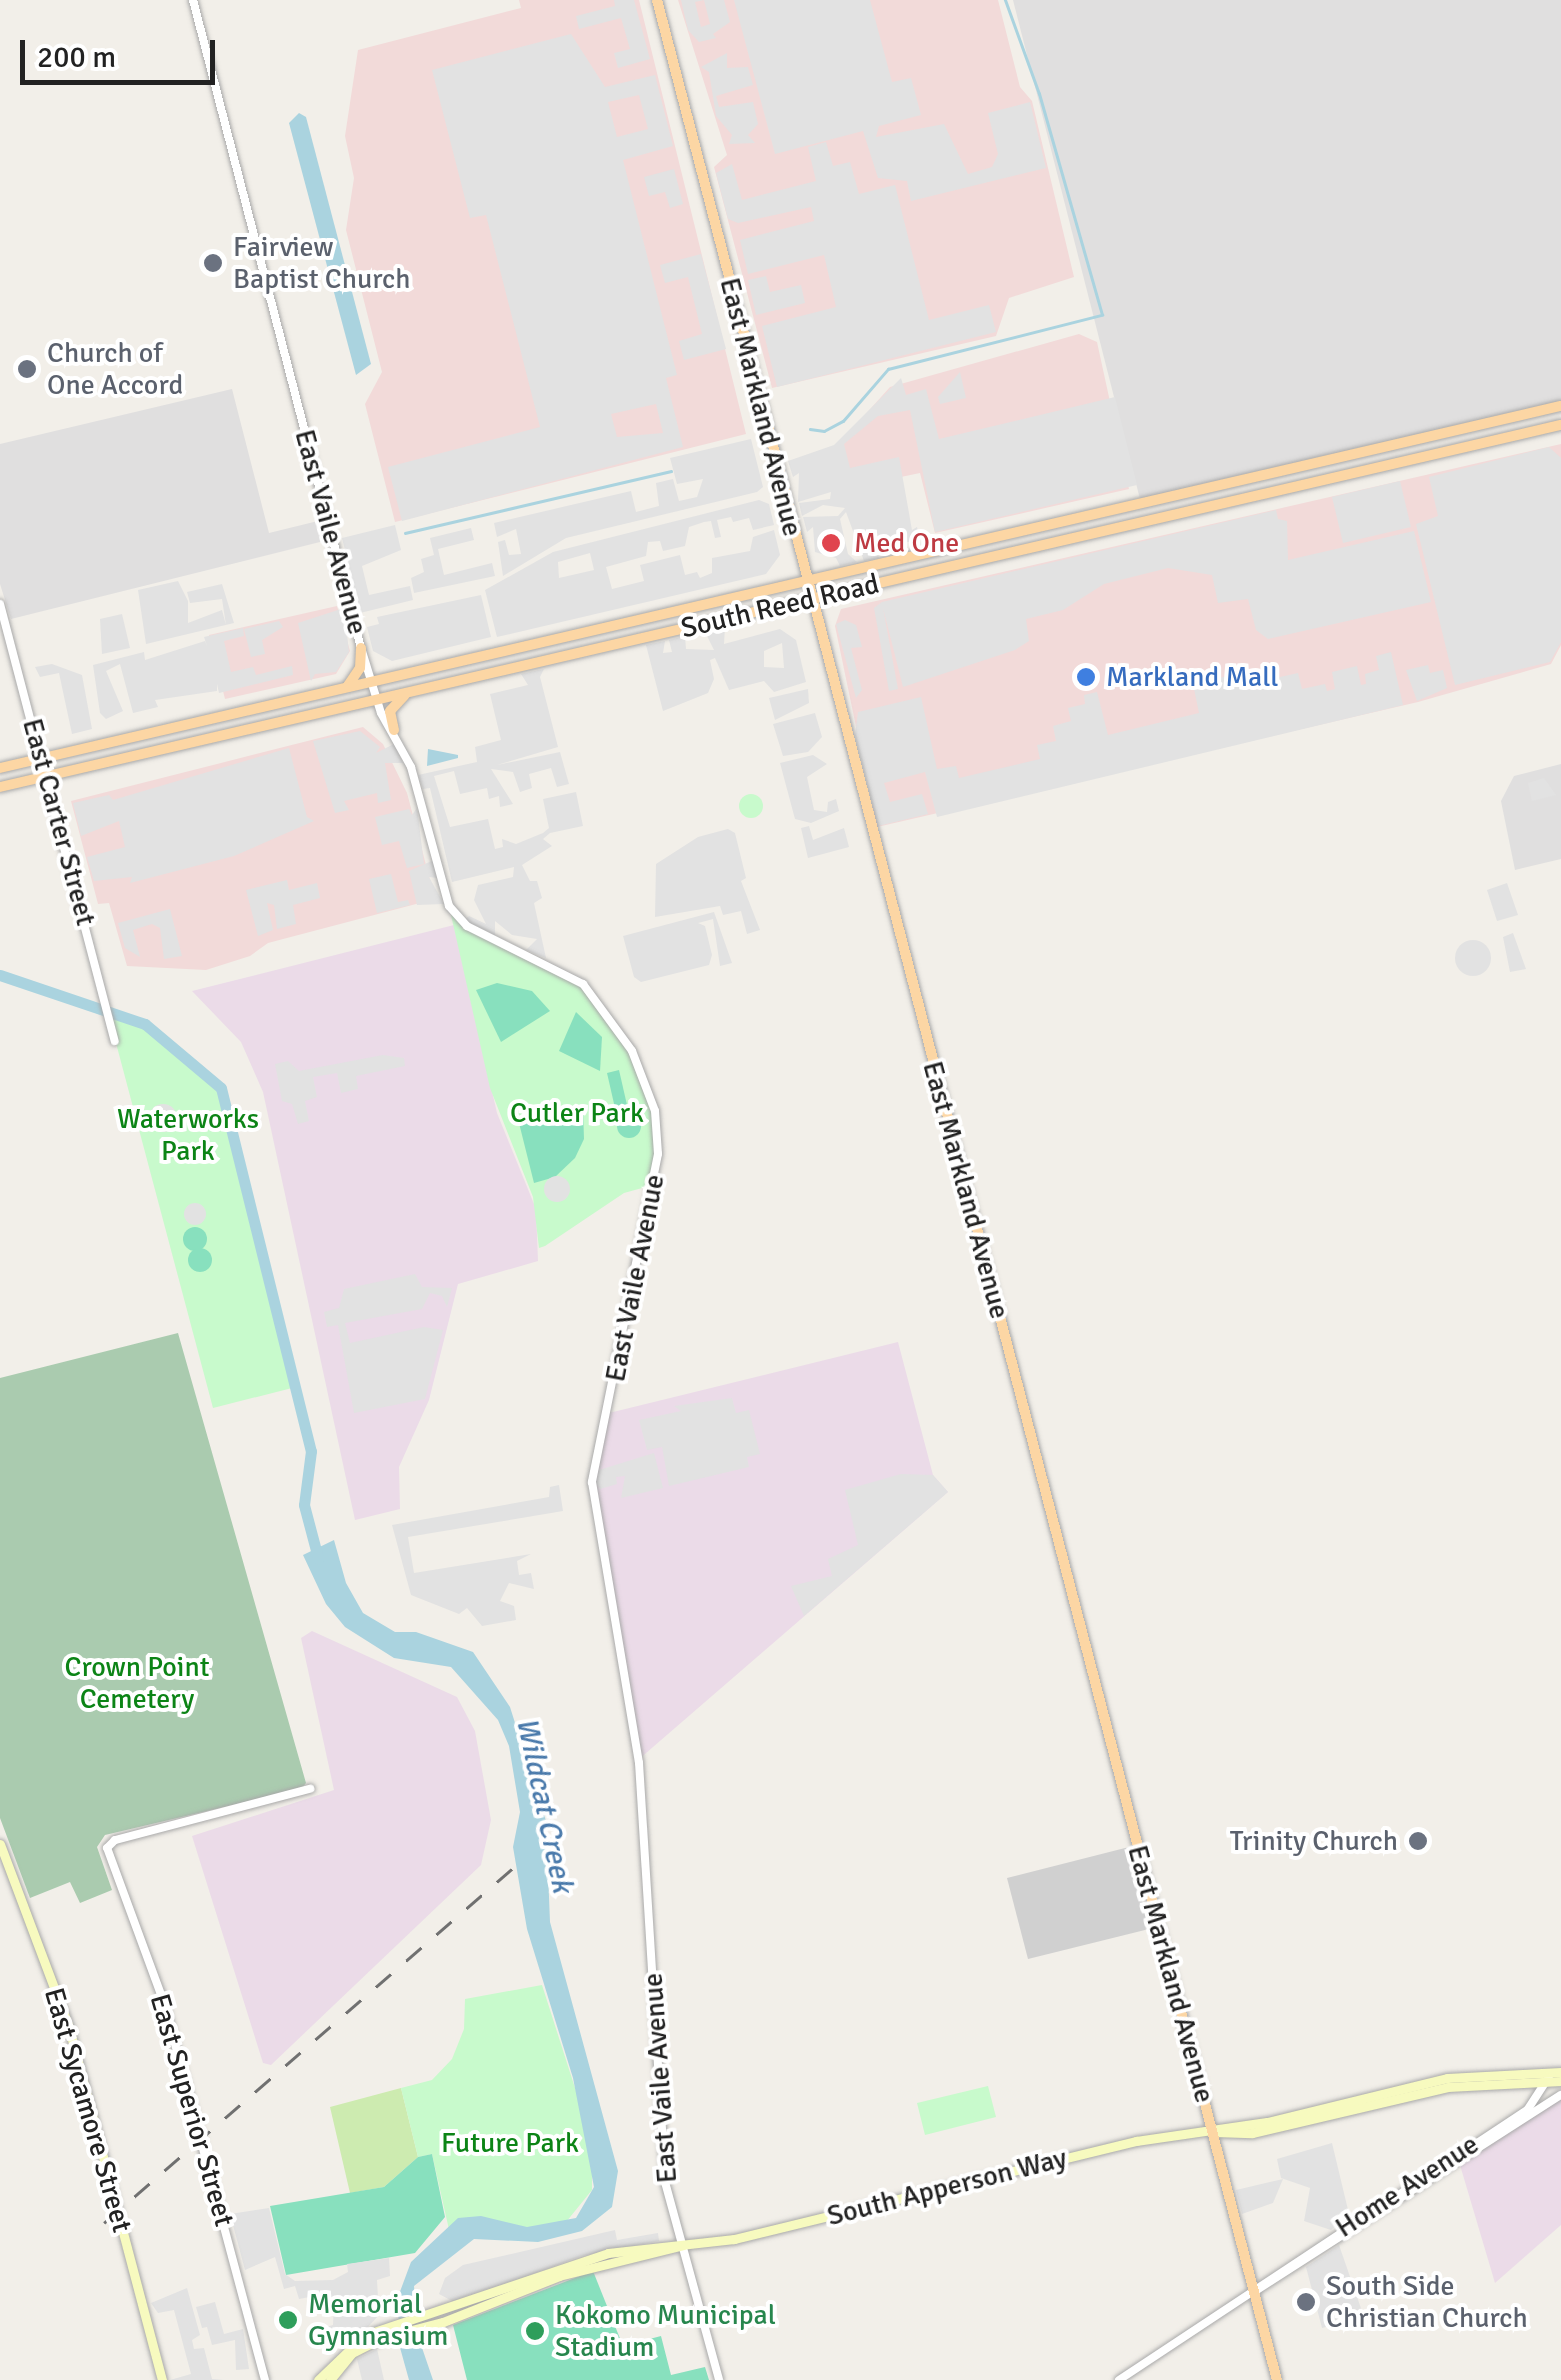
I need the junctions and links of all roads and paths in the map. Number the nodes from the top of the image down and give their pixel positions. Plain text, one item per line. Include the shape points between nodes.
1 (193, 0) edge
2 (657, 0) edge
3 (1561, 406) edge
4 (1561, 426) edge
5 (805, 581) junction
6 (810, 600) junction
7 (0, 604) edge
8 (361, 648) junction
9 (374, 681) junction
10 (346, 687) junction
11 (414, 691) junction
12 (376, 700) junction
13 (394, 730) junction
14 (43, 758) junction
15 (0, 768) edge
16 (48, 776) junction
17 (0, 787) edge
18 (115, 1041) dead end
19 (310, 1789) dead end
20 (0, 1844) edge
21 (1553, 2076) edge
22 (1561, 2081) edge
23 (1561, 2095) edge
24 (1212, 2131) junction
25 (683, 2245) junction
26 (1253, 2291) junction
27 (380, 2334) junction
28 (162, 2380) edge
29 (265, 2380) edge
30 (318, 2380) edge
31 (330, 2380) edge
32 (719, 2380) edge
33 (1119, 2380) edge
34 (1276, 2380) edge

1 - 8 street, East Vaile Avenue
2 - 5 main road, East Markland Avenue
3 - 5 main road, South Reed Road
4 - 6 main road, South Reed Road
5 - 6 main road, East Markland Avenue
5 - 9 main road, South Reed Road
6 - 11 main road, South Reed Road
6 - 24 main road, East Markland Avenue
7 - 14 street, East Carter Street
8 - 9 street, East Vaile Avenue
8 - 10 main road via 360,668
9 - 10 main road, South Reed Road
9 - 12 street, East Vaile Avenue
10 - 14 main road, South Reed Road
11 - 12 main road, South Reed Road
11 - 13 main road via 390,712
12 - 13 street, East Vaile Avenue
12 - 16 main road, South Reed Road
13 - 25 street, East Vaile Avenue via 426,815 448,906 467,926 571,973 594,994 632,1051 659,1131 592,1482 639,1763 662,2157
14 - 15 main road, South Reed Road
14 - 16 street, East Carter Street
16 - 17 main road, South Reed Road
16 - 18 street, East Carter Street
19 - 29 street, East Superior Street via 108,1844 163,2000
20 - 28 main road, East Sycamore Street via 69,2028
21 - 22 main road, South Apperson Way
21 - 24 main road, South Apperson Way via 1448,2086 1264,2131
21 - 26 street, Home Avenue via 1528,2109
23 - 26 street, Home Avenue via 1272,2285
24 - 25 main road, South Apperson Way via 1136,2141 734,2239
24 - 26 main road, East Markland Avenue
25 - 27 main road, South Apperson Way via 558,2276
25 - 32 street, East Vaile Avenue
26 - 33 street, Home Avenue
26 - 34 main road, East Markland Avenue
27 - 30 main road, South Apperson Way via 354,2342
27 - 31 main road, South Apperson Way

